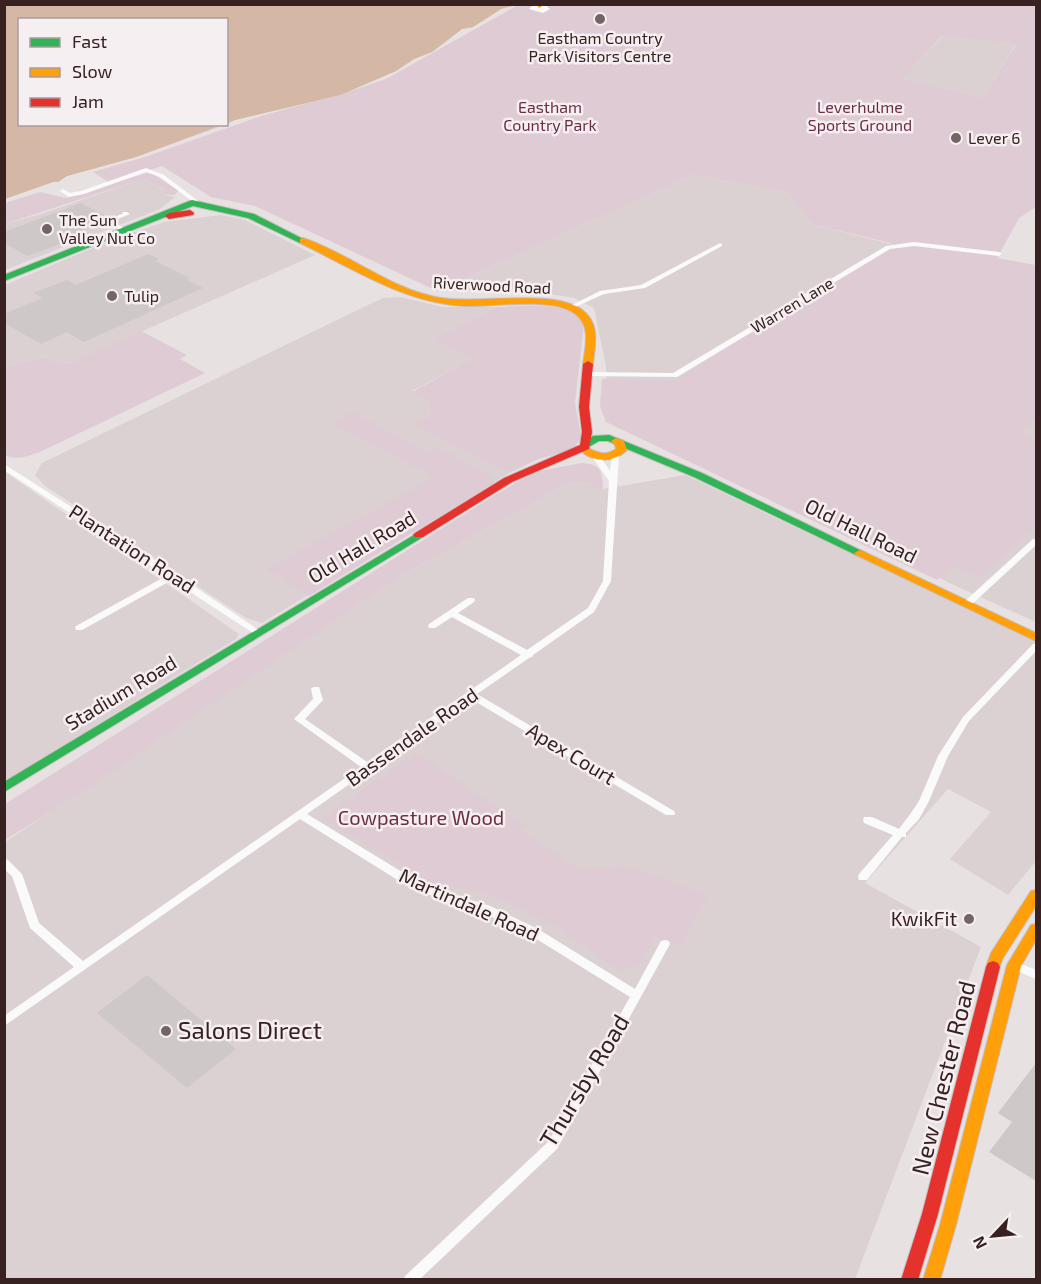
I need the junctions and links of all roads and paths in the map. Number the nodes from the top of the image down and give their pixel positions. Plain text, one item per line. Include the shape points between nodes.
1 (181, 190) junction
2 (63, 191) dead end
3 (191, 207) junction
4 (125, 213) dead end
5 (108, 221) junction
6 (96, 225) dead end
7 (123, 230) junction
8 (720, 245) dead end
9 (999, 254) dead end
10 (5, 278) edge
11 (571, 307) junction
12 (587, 374) junction
13 (586, 418) junction
14 (616, 440) junction
15 (585, 446) junction
16 (615, 456) junction
17 (596, 457) junction
18 (550, 462) junction
19 (668, 463) junction
20 (4, 466) edge
21 (612, 479) junction
22 (1036, 541) edge
23 (173, 576) junction
24 (471, 600) dead end
25 (968, 604) junction
26 (452, 613) junction
27 (432, 626) dead end
28 (79, 628) dead end
29 (259, 633) junction
30 (1036, 637) edge
31 (1036, 646) edge
32 (529, 655) junction
33 (316, 689) dead end
34 (471, 695) junction
35 (369, 768) junction
36 (4, 788) edge
37 (670, 813) dead end
38 (301, 815) junction
39 (868, 820) dead end
40 (902, 834) junction
41 (4, 863) edge
42 (863, 878) dead end
43 (1036, 895) edge
44 (1036, 929) edge
45 (665, 944) dead end
46 (1014, 965) junction
47 (82, 967) junction
48 (1036, 975) edge
49 (636, 995) junction
50 (4, 1023) edge
51 (410, 1280) edge
52 (909, 1280) edge
53 (932, 1280) edge

1 - 2 street via 146,170 76,195
1 - 3 street
1 - 3 street
3 - 7 main road
3 - 11 main road, Riverwood Road via 251,216 427,299
4 - 5 street
5 - 6 street
5 - 7 street
7 - 10 main road
8 - 11 street via 643,287 602,292
9 - 12 street, Warren Lane via 914,244 888,247 674,375
11 - 12 main road, Riverwood Road via 587,317 591,328
12 - 13 main road, Riverwood Road
13 - 14 main road via 594,428
13 - 15 main road, Riverwood Road
14 - 15 main road, Old Hall Road via 597,438
14 - 16 main road via 622,447
14 - 19 main road, Old Hall Road
15 - 17 main road via 587,453
15 - 18 main road, Old Hall Road
16 - 17 main road, Old Hall Road
16 - 19 main road, Old Hall Road
16 - 21 street, Bassendale Road
17 - 18 main road, Old Hall Road
17 - 21 street
18 - 29 main road, Old Hall Road via 508,480
19 - 25 main road, Old Hall Road
20 - 23 street, Plantation Road
21 - 32 street, Bassendale Road via 607,581 591,610
22 - 25 street
23 - 28 street
23 - 29 street, Plantation Road
24 - 26 street
25 - 30 main road, Old Hall Road
26 - 27 street
26 - 32 street
29 - 36 main road, Stadium Road
31 - 40 street via 958,731 924,801
32 - 34 street, Bassendale Road
33 - 35 street via 318,700 299,719
34 - 35 street, Bassendale Road
34 - 37 street, Apex Court
35 - 38 street, Bassendale Road
38 - 47 street, Bassendale Road
38 - 49 street, Martindale Road via 416,886 486,909 534,932
39 - 40 street
40 - 42 street
41 - 47 street via 17,874 34,925
43 - 52 main road, New Chester Road via 996,957 930,1214
44 - 46 main road, New Chester Road
45 - 49 street, Thursby Road
46 - 48 street
46 - 53 main road, New Chester Road
47 - 50 street, Bassendale Road
49 - 51 street, Thursby Road via 553,1144

